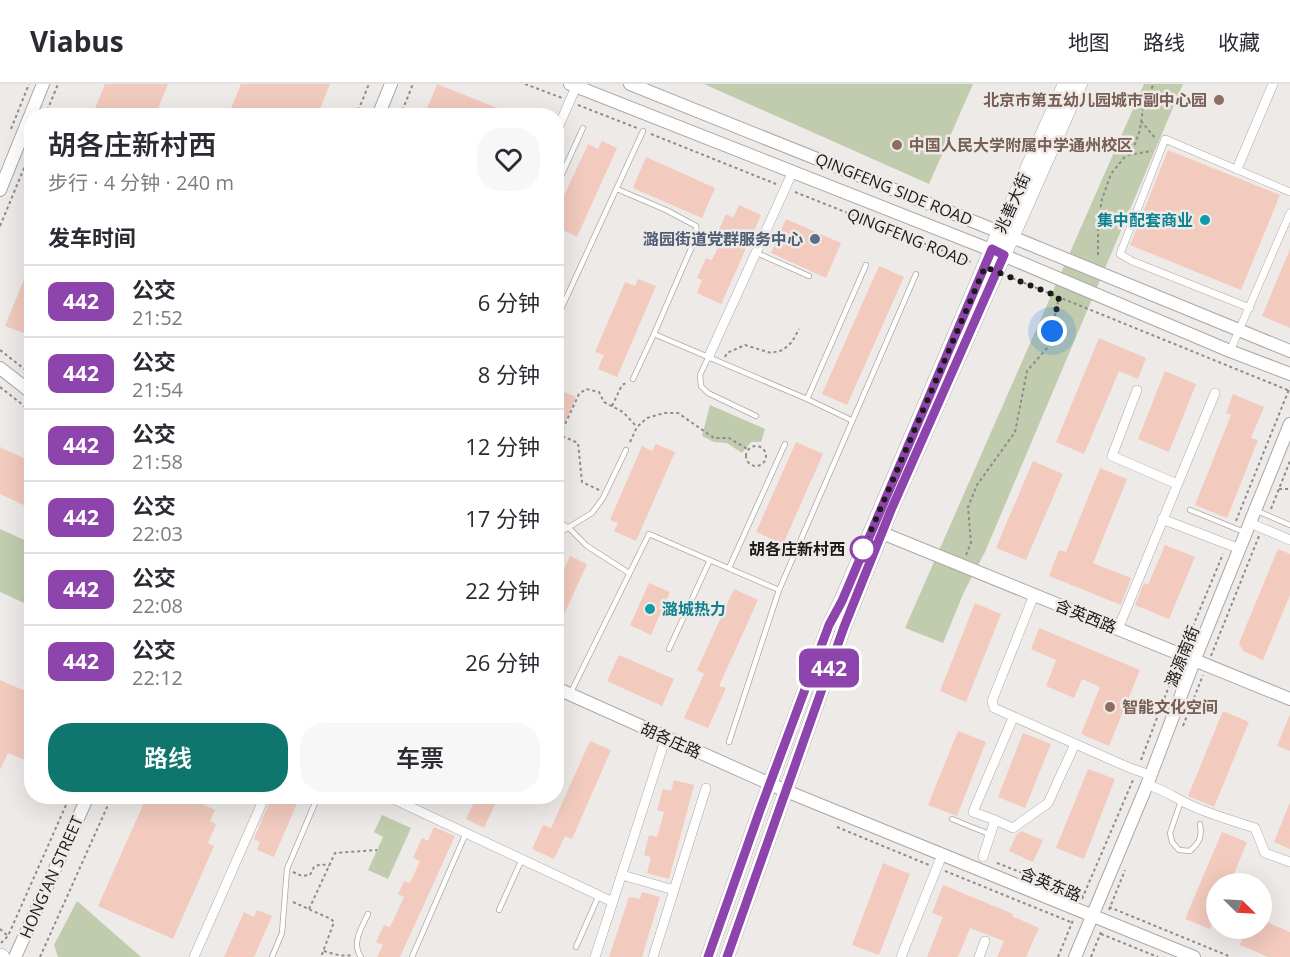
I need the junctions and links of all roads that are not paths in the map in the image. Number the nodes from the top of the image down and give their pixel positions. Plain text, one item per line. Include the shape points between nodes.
1 (43, 84) edge
2 (391, 84) edge
3 (630, 84) edge
4 (1065, 84) edge
5 (1080, 84) edge
6 (1273, 84) edge
7 (573, 85) edge
8 (33, 108) edge
9 (381, 108) edge
10 (564, 114) edge
11 (583, 128) dead end
12 (24, 131) edge
13 (643, 131) road end
14 (1237, 169) junction
15 (564, 170) edge
16 (793, 171) junction
17 (617, 189) junction
18 (0, 190) edge
19 (1290, 192) edge
20 (1290, 213) edge
21 (1006, 234) junction
22 (998, 252) junction
23 (757, 253) junction
24 (866, 265) dead end
25 (990, 270) junction
26 (916, 274) dead end
27 (809, 276) dead end
28 (564, 303) edge
29 (1250, 308) junction
30 (1239, 330) junction
31 (654, 334) junction
32 (1230, 351) junction
33 (1290, 351) edge
34 (709, 356) junction
35 (0, 368) edge
36 (1290, 374) edge
37 (633, 379) road end
38 (24, 387) edge
39 (1137, 390) dead end
40 (1215, 393) dead end
41 (807, 399) junction
42 (756, 416) dead end
43 (851, 420) junction
44 (1290, 424) edge
45 (785, 444) dead end
46 (626, 450) road end
47 (1177, 484) junction
48 (1190, 510) dead end
49 (1255, 510) junction
50 (1162, 519) junction
51 (564, 525) edge
52 (1290, 525) edge
53 (569, 528) junction
54 (1248, 528) junction
55 (564, 531) edge
56 (882, 533) junction
57 (1290, 540) edge
58 (1240, 549) junction
59 (710, 560) junction
60 (729, 568) junction
61 (629, 573) junction
62 (779, 590) junction
63 (1034, 595) junction
64 (1118, 629) junction
65 (669, 649) dead end
66 (1194, 661) junction
67 (564, 691) edge
68 (570, 694) junction
69 (1290, 699) edge
70 (1013, 718) junction
71 (666, 737) junction
72 (729, 742) dead end
73 (1075, 744) junction
74 (1148, 780) junction
75 (771, 784) junction
76 (706, 788) dead end
77 (786, 791) junction
78 (1181, 801) junction
79 (84, 804) edge
80 (261, 804) edge
81 (315, 804) edge
82 (404, 804) edge
83 (952, 819) dead end
84 (995, 820) junction
85 (1200, 824) dead end
86 (466, 833) junction
87 (989, 834) junction
88 (942, 855) junction
89 (983, 857) road end
90 (522, 859) junction
91 (1290, 862) edge
92 (622, 875) junction
93 (674, 890) junction
94 (599, 895) junction
95 (613, 902) junction
96 (499, 910) dead end
97 (368, 914) dead end
98 (1091, 915) junction
99 (986, 941) dead end
100 (576, 948) dead end
101 (15, 957) edge
102 (194, 957) edge
103 (272, 957) edge
104 (361, 957) edge
105 (412, 957) edge
106 (595, 957) edge
107 (653, 957) edge
108 (708, 957) edge
109 (727, 957) edge
110 (901, 957) edge
111 (979, 957) edge
112 (1075, 957) edge
113 (1194, 957) edge

1 - 8 street
2 - 9 street
3 - 21 street, QINGFENG SIDE ROAD
4 - 21 main road, 兆善大街
5 - 21 main road, 兆善大街
6 - 14 street
7 - 10 street
7 - 16 street, QINGFENG ROAD
11 - 15 lane
12 - 18 street
13 - 17 lane
14 - 19 street
14 - 29 street via 1166,139 1120,254
16 - 22 street, QINGFENG ROAD
16 - 23 street
17 - 28 lane
17 - 31 lane via 696,226 697,235
20 - 29 street
21 - 22 main road, 兆善大街
21 - 30 street, QINGFENG SIDE ROAD
22 - 25 main road, 兆善大街
22 - 32 street, QINGFENG ROAD
23 - 27 lane
23 - 34 street
24 - 41 lane
25 - 56 main road, 兆善大街 via 992,284
25 - 75 main road, 兆善大街 via 829,625
26 - 43 lane
29 - 30 street
30 - 32 street
30 - 33 street, QINGFENG SIDE ROAD
31 - 34 lane
31 - 37 lane
32 - 36 street, QINGFENG ROAD
34 - 41 lane
34 - 42 lane via 700,375 701,386
35 - 38 street
39 - 47 street via 1112,456
40 - 47 street
41 - 43 lane
43 - 62 lane
44 - 49 street, 潞源南街
45 - 60 lane
46 - 53 lane via 592,513
47 - 50 street
48 - 54 lane via 1233,528
49 - 52 lane
49 - 54 street, 潞源南街
50 - 58 street
50 - 64 street
51 - 53 lane
53 - 55 lane
53 - 61 lane via 587,546
54 - 57 street via 1263,528
54 - 58 street, 潞源南街
56 - 63 street, 含英西路
56 - 77 main road, 兆善大街
58 - 66 street, 潞源南街
59 - 60 lane
59 - 61 lane via 649,534
59 - 65 lane
60 - 62 lane
61 - 68 lane
62 - 72 lane
63 - 64 street, 含英西路
63 - 70 street via 992,701 994,708
64 - 66 street, 含英西路
66 - 69 street, 含英西路
66 - 74 street, 潞源南街
67 - 68 street, 胡各庄路
68 - 71 street, 胡各庄路
70 - 73 street
70 - 84 street via 973,812
71 - 75 street, 胡各庄路
71 - 92 street
73 - 74 street via 1137,770
73 - 84 street via 1048,804 1013,828
74 - 78 street
74 - 98 street, 潞源南街
75 - 77 street, 胡各庄路
75 - 108 main road, 兆善大街
76 - 93 street
77 - 88 street, 含英东路
77 - 109 main road, 兆善大街
78 - 85 lane via 1170,833 1179,850 1190,850 1198,844 1202,836
78 - 91 street via 1255,828 1265,853
79 - 101 street, HONG'AN STREET
80 - 102 street
81 - 103 lane via 287,869 282,933
82 - 86 street
83 - 87 lane
84 - 87 street
86 - 90 street
86 - 105 lane
87 - 89 street
88 - 98 street, 含英东路
88 - 110 street
90 - 94 street
90 - 96 lane
92 - 93 street
92 - 95 street
93 - 107 street
94 - 95 street
94 - 100 lane
95 - 106 street
97 - 104 lane via 357,938
98 - 112 street, 潞源南街
98 - 113 street, 含英东路
99 - 111 street

